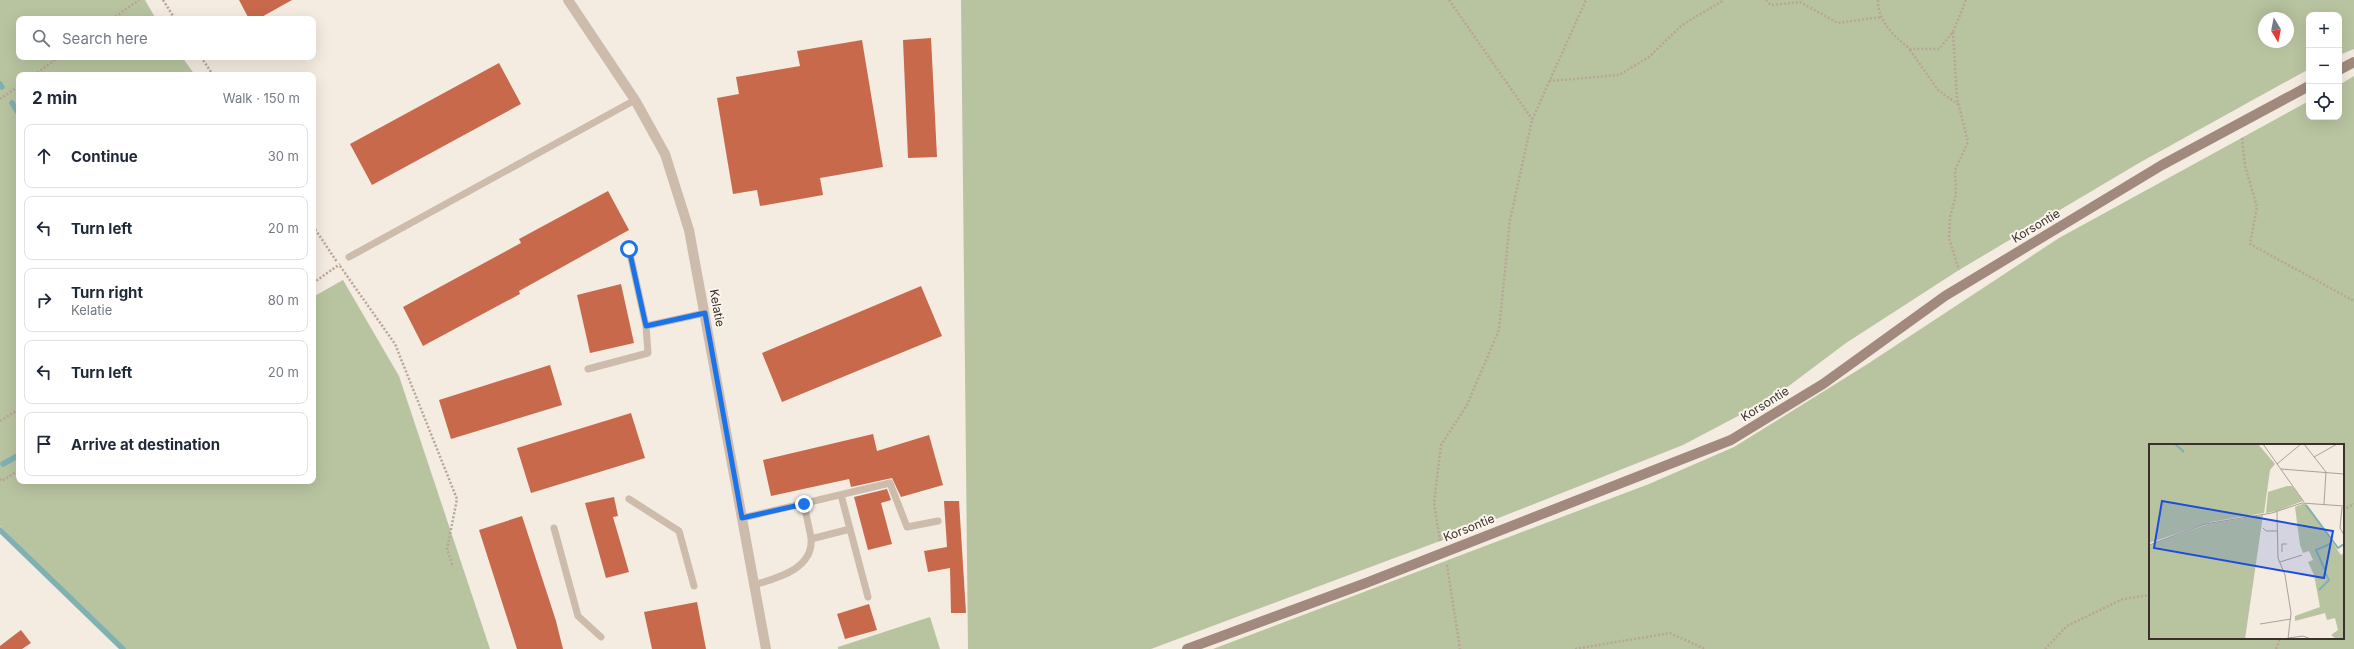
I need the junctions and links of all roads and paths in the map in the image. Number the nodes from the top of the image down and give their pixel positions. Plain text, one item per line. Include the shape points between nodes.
1 (139, 0) edge
2 (163, 0) edge
3 (568, 0) edge
4 (1449, 0) edge
5 (1586, 0) edge
6 (1724, 0) edge
7 (1766, 0) edge
8 (1878, 0) edge
9 (1966, 0) edge
10 (116, 16) edge
11 (174, 16) edge
12 (1881, 17) junction
13 (1953, 32) junction
14 (1910, 49) junction
15 (55, 60) edge
16 (203, 60) edge
17 (2354, 62) edge
18 (2342, 68) edge
19 (38, 72) edge
20 (211, 72) edge
21 (1549, 82) junction
22 (16, 88) edge
23 (2306, 88) edge
24 (0, 100) edge
25 (635, 100) junction
26 (1959, 106) junction
27 (1532, 120) junction
28 (2240, 123) junction
29 (316, 230) edge
30 (629, 249) dead end
31 (349, 257) joint
32 (339, 265) junction
33 (1959, 270) dead end
34 (316, 281) edge
35 (2354, 301) edge
36 (705, 313) junction
37 (646, 326) junction
38 (588, 369) dead end
39 (16, 411) edge
40 (0, 421) edge
41 (16, 472) edge
42 (0, 479) edge
43 (841, 495) junction
44 (629, 499) dead end
45 (804, 504) junction
46 (2354, 504) edge
47 (2344, 509) edge
48 (742, 518) junction
49 (938, 521) dead end
50 (554, 528) dead end
51 (850, 529) junction
52 (811, 539) junction
53 (1442, 553) junction
54 (453, 567) dead end
55 (754, 585) junction
56 (694, 586) dead end
57 (2149, 595) edge
58 (868, 597) dead end
59 (601, 637) dead end
60 (2280, 639) edge
61 (766, 649) edge
62 (1187, 649) edge
63 (1460, 649) edge
64 (1575, 649) edge
65 (1705, 649) edge
66 (2045, 649) edge
67 (2276, 649) edge

1 - 10 path
2 - 11 path
3 - 25 street, Kelatie
4 - 27 path
5 - 21 path
6 - 21 path via 1682,25 1649,57 1619,75
7 - 12 path via 1771,5 1800,2 1838,23
8 - 12 path
9 - 13 path
12 - 14 path via 1890,32
13 - 14 path via 1939,49
13 - 26 path
14 - 26 path via 1938,90
15 - 19 path
16 - 20 path
17 - 18 main road
21 - 27 path
22 - 24 path
23 - 28 main road, Korsontie
25 - 31 lane
25 - 36 street, Kelatie via 665,154 690,230
26 - 33 path via 1968,142 1955,170 1956,194 1950,217 1949,238
27 - 53 path via 1510,220 1499,330 1467,405 1441,445 1434,503
28 - 35 path via 2245,166 2258,206 2250,244
28 - 53 main road, Korsontie via 2162,166 1945,296 1822,384 1731,440
29 - 32 path
30 - 37 lane
31 - 32 path
32 - 34 path
32 - 54 path via 395,344 457,499 447,549
36 - 37 lane
36 - 48 street, Kelatie
37 - 38 lane via 648,353
39 - 40 path
41 - 42 path via 2,481
43 - 45 lane
43 - 49 lane via 890,483 907,528
43 - 51 lane
44 - 56 lane via 679,531
45 - 48 lane
45 - 52 lane
46 - 47 path
48 - 55 street, Kelatie
50 - 59 lane via 578,616
51 - 52 lane
51 - 58 lane
52 - 55 lane via 809,554 798,567 782,576
53 - 62 main road, Korsontie
53 - 63 path via 1448,568
55 - 61 street, Kelatie
57 - 66 path via 2122,599 2067,626
60 - 67 path
64 - 65 path via 1670,633

